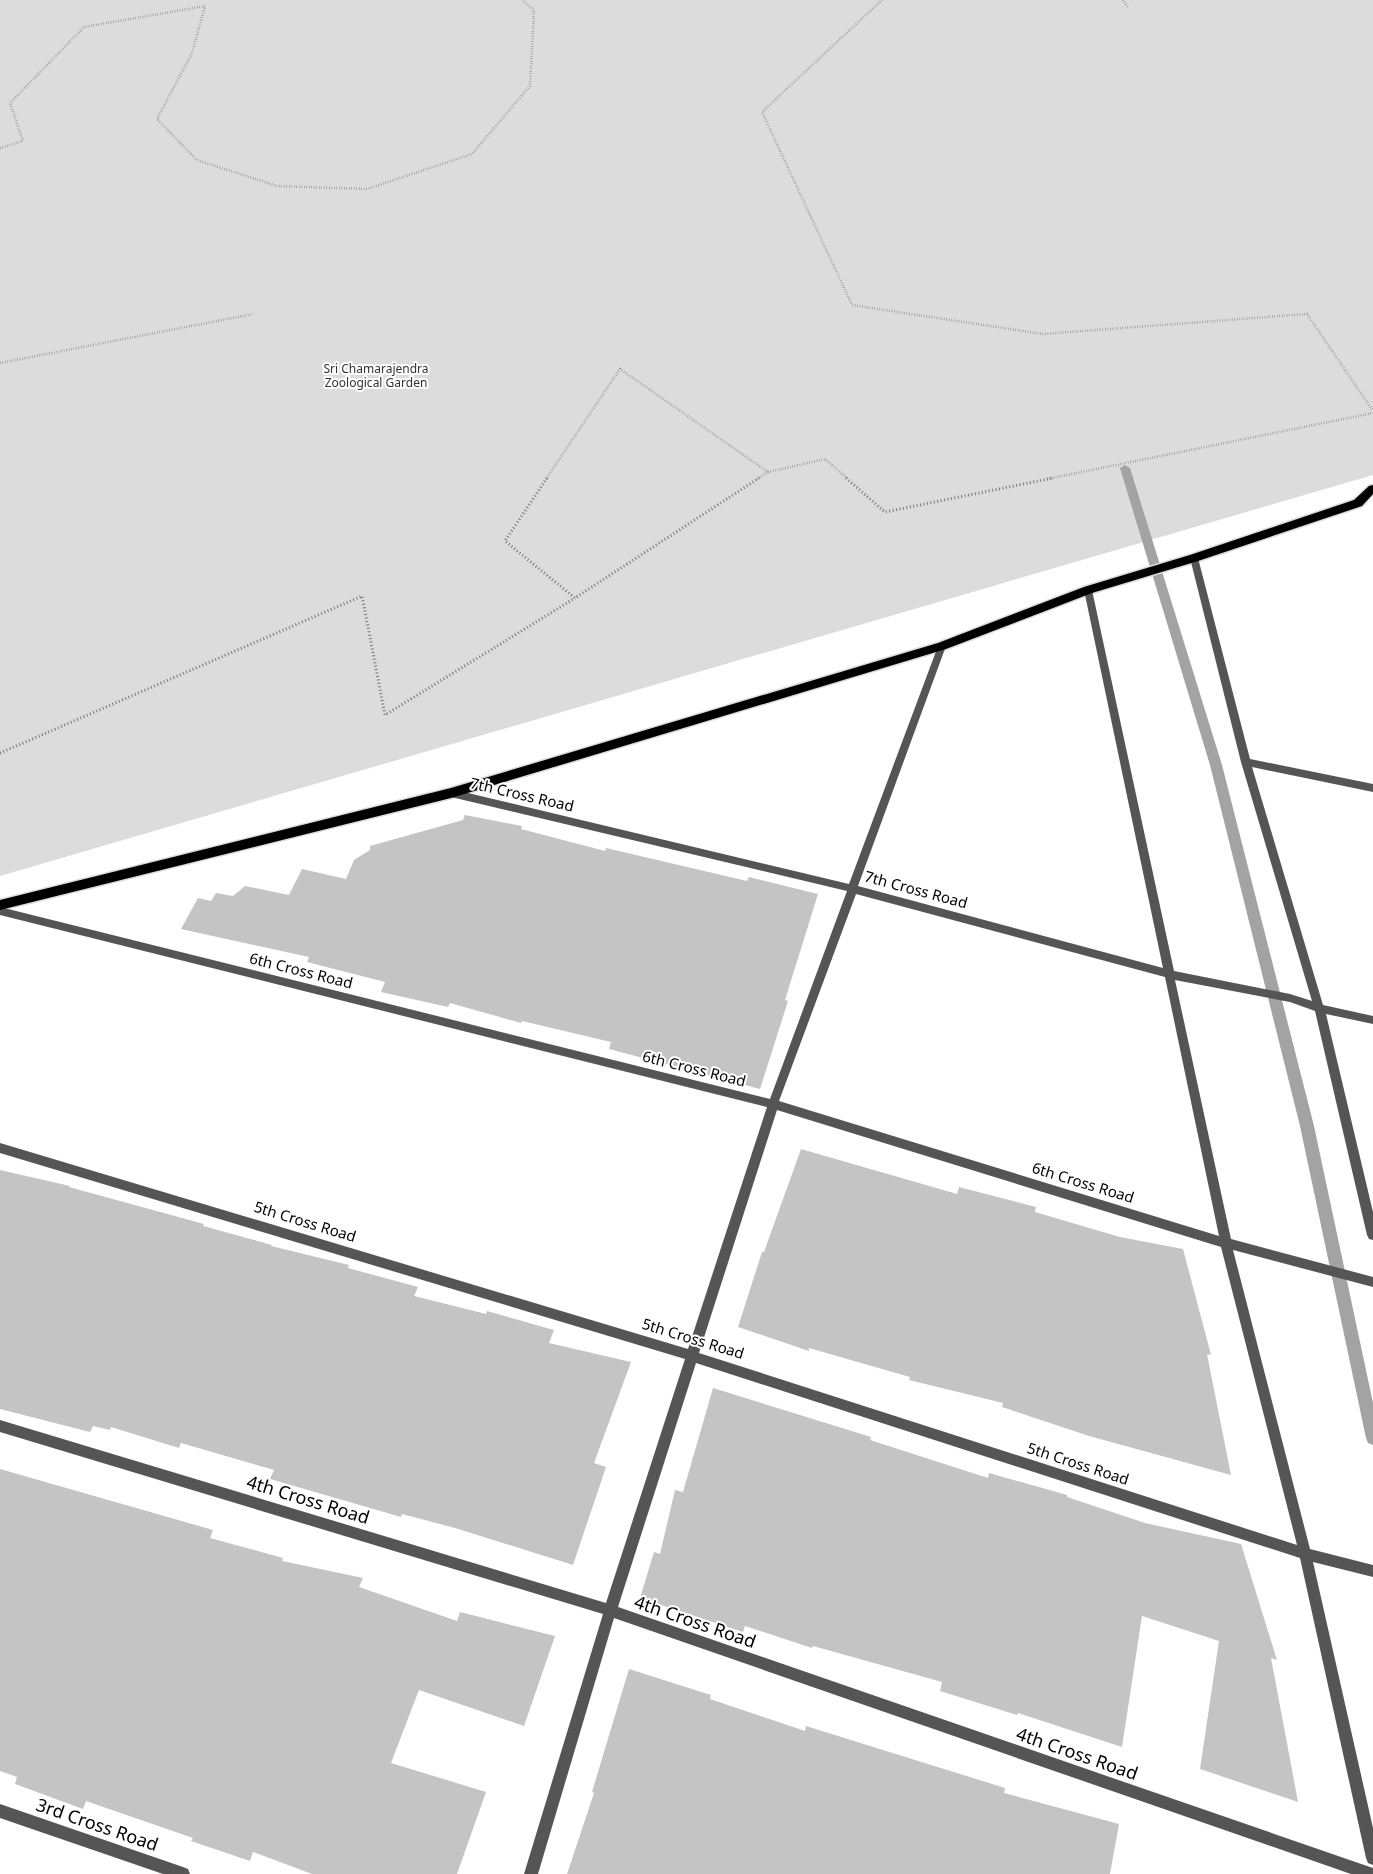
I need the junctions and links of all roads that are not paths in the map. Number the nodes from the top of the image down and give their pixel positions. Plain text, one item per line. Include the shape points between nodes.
1 (1373, 488) edge
2 (1358, 503) junction
3 (1373, 506) edge
4 (1194, 558) junction
5 (1088, 590) junction
6 (942, 646) junction
7 (1246, 762) junction
8 (1373, 788) edge
9 (451, 793) junction
10 (853, 888) junction
11 (0, 905) edge
12 (0, 911) edge
13 (1168, 974) junction
14 (1319, 1008) junction
15 (1373, 1020) edge
16 (773, 1104) junction
17 (0, 1148) edge
18 (1373, 1235) edge
19 (1226, 1243) junction
20 (1373, 1282) edge
21 (692, 1356) junction
22 (0, 1426) edge
23 (1305, 1554) junction
24 (1367, 1569) edge
25 (610, 1611) junction
26 (0, 1811) edge
27 (1373, 1858) edge
28 (183, 1874) edge
29 (532, 1874) edge
30 (1370, 1874) edge

1 - 2 main road
2 - 3 main road
2 - 4 main road
4 - 5 main road
4 - 7 street
5 - 6 main road
5 - 13 street
6 - 9 main road
6 - 10 street
7 - 8 street
7 - 14 street
9 - 10 street, 7th Cross Road
9 - 11 main road
10 - 13 street, 7th Cross Road
10 - 16 street
12 - 16 street, 6th Cross Road
13 - 14 street, 7th Cross Road via 1290,998
13 - 19 street
14 - 15 street, 7th Cross Road
14 - 18 street
16 - 19 street, 6th Cross Road
16 - 21 street
17 - 21 street, 5th Cross Road
19 - 20 street, 6th Cross Road
19 - 23 street
21 - 23 street, 5th Cross Road
21 - 25 street
22 - 25 street, 4th Cross Road
23 - 24 street, 5th Cross Road
23 - 27 street
25 - 29 street
25 - 30 street, 4th Cross Road
26 - 28 street, 3rd Cross Road

